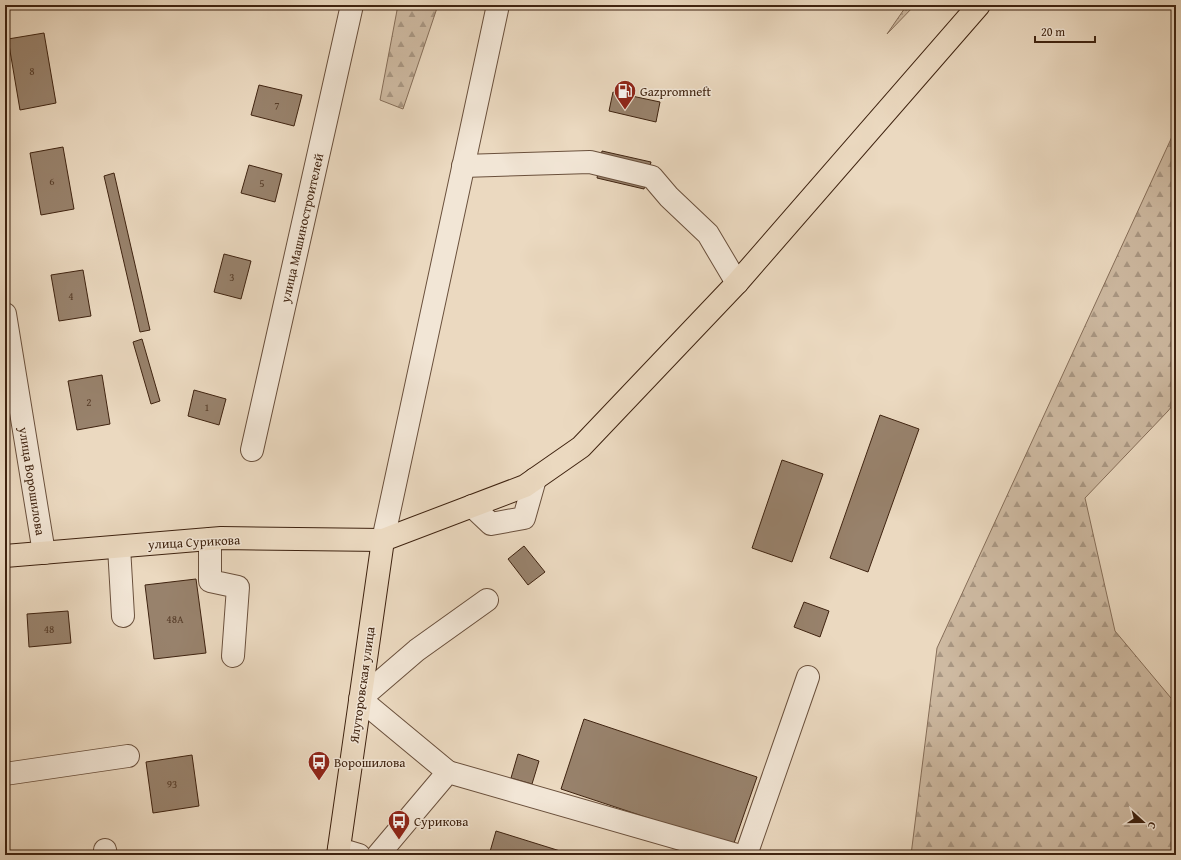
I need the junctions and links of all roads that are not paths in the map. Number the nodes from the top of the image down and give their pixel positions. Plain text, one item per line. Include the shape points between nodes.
1 (352, 5) edge
2 (498, 5) edge
3 (979, 5) edge
4 (463, 166) junction
5 (738, 283) junction
6 (5, 314) edge
7 (252, 450) dead end
8 (535, 479) junction
9 (472, 506) junction
10 (210, 539) junction
11 (383, 540) junction
12 (119, 547) junction
13 (44, 553) junction
14 (5, 556) edge
15 (487, 600) dead end
16 (124, 616) dead end
17 (233, 656) dead end
18 (808, 677) dead end
19 (360, 699) junction
20 (128, 756) dead end
21 (448, 772) junction
22 (5, 774) edge
23 (345, 853) edge
24 (378, 855) edge
25 (737, 855) edge
26 (746, 855) edge

1 - 7 street, улица Машиностроителей
2 - 4 street
3 - 5 main road
4 - 5 street via 590,162 652,177 708,234
4 - 11 street
5 - 8 main road via 581,447
6 - 13 street, улица Ворошилова
8 - 9 main road via 525,486
8 - 9 street via 524,518 491,524
9 - 11 main road
10 - 11 main road, улица Сурикова
10 - 12 main road, улица Сурикова
10 - 17 street via 210,581 238,587
11 - 19 main road, Ялуторовская улица
12 - 13 main road, улица Сурикова
12 - 16 street
13 - 14 main road, улица Сурикова
15 - 19 street via 416,650
18 - 26 street
19 - 21 street
19 - 23 main road, Ялуторовская улица
20 - 22 street
21 - 24 street
21 - 25 street

